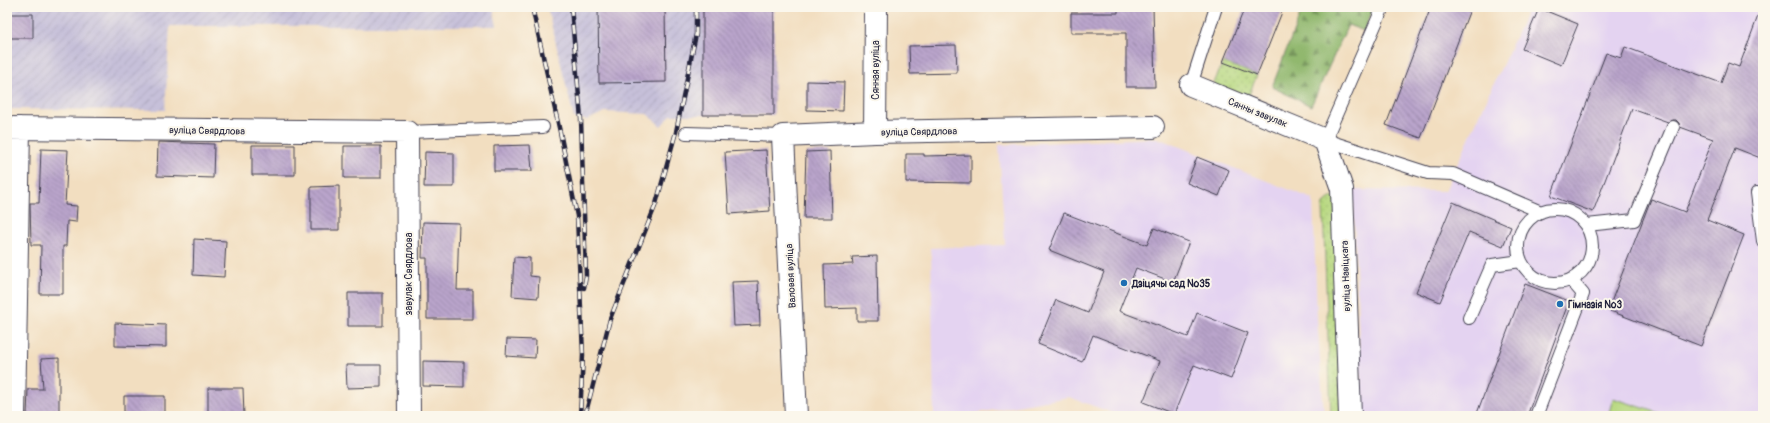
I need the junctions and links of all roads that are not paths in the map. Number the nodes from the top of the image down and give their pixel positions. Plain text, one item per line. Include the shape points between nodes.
1 (876, 7) edge
2 (1216, 7) edge
3 (1383, 7) edge
4 (1191, 85) joint
5 (1153, 126) dead end
6 (543, 127) dead end
7 (13, 128) edge
8 (1673, 128) dead end
9 (407, 132) junction
10 (875, 132) junction
11 (686, 133) dead end
12 (783, 136) junction
13 (1325, 140) junction
14 (1757, 193) dead end
15 (1541, 212) junction
16 (1587, 226) junction
17 (1763, 241) edge
18 (1521, 261) junction
19 (1571, 280) junction
20 (1469, 318) dead end
21 (14, 416) edge
22 (409, 416) edge
23 (796, 416) edge
24 (1350, 416) edge
25 (1536, 416) edge

1 - 10 street, Сянная вуліца
2 - 4 lane
3 - 13 lane
4 - 13 street, Сянны завулак
5 - 10 street, вуліца Свярдлова
6 - 9 lane
7 - 9 street, вуліца Свярдлова
7 - 21 street
8 - 16 lane via 1634,220
9 - 22 street, завулак Свярдлова
10 - 12 street, вуліца Свярдлова
11 - 12 lane, вуліца Свярдлова
12 - 23 street, Валовая вуліца
13 - 15 lane via 1428,174 1453,174
13 - 24 street, вуліца Навіцкага via 1342,189
14 - 17 lane
15 - 16 lane via 1566,210 1578,216
15 - 18 lane via 1523,227 1518,250
16 - 19 lane via 1592,237 1593,250 1582,273
18 - 19 lane via 1527,271 1548,283 1560,284
18 - 20 lane via 1492,265
19 - 25 lane via 1583,294

